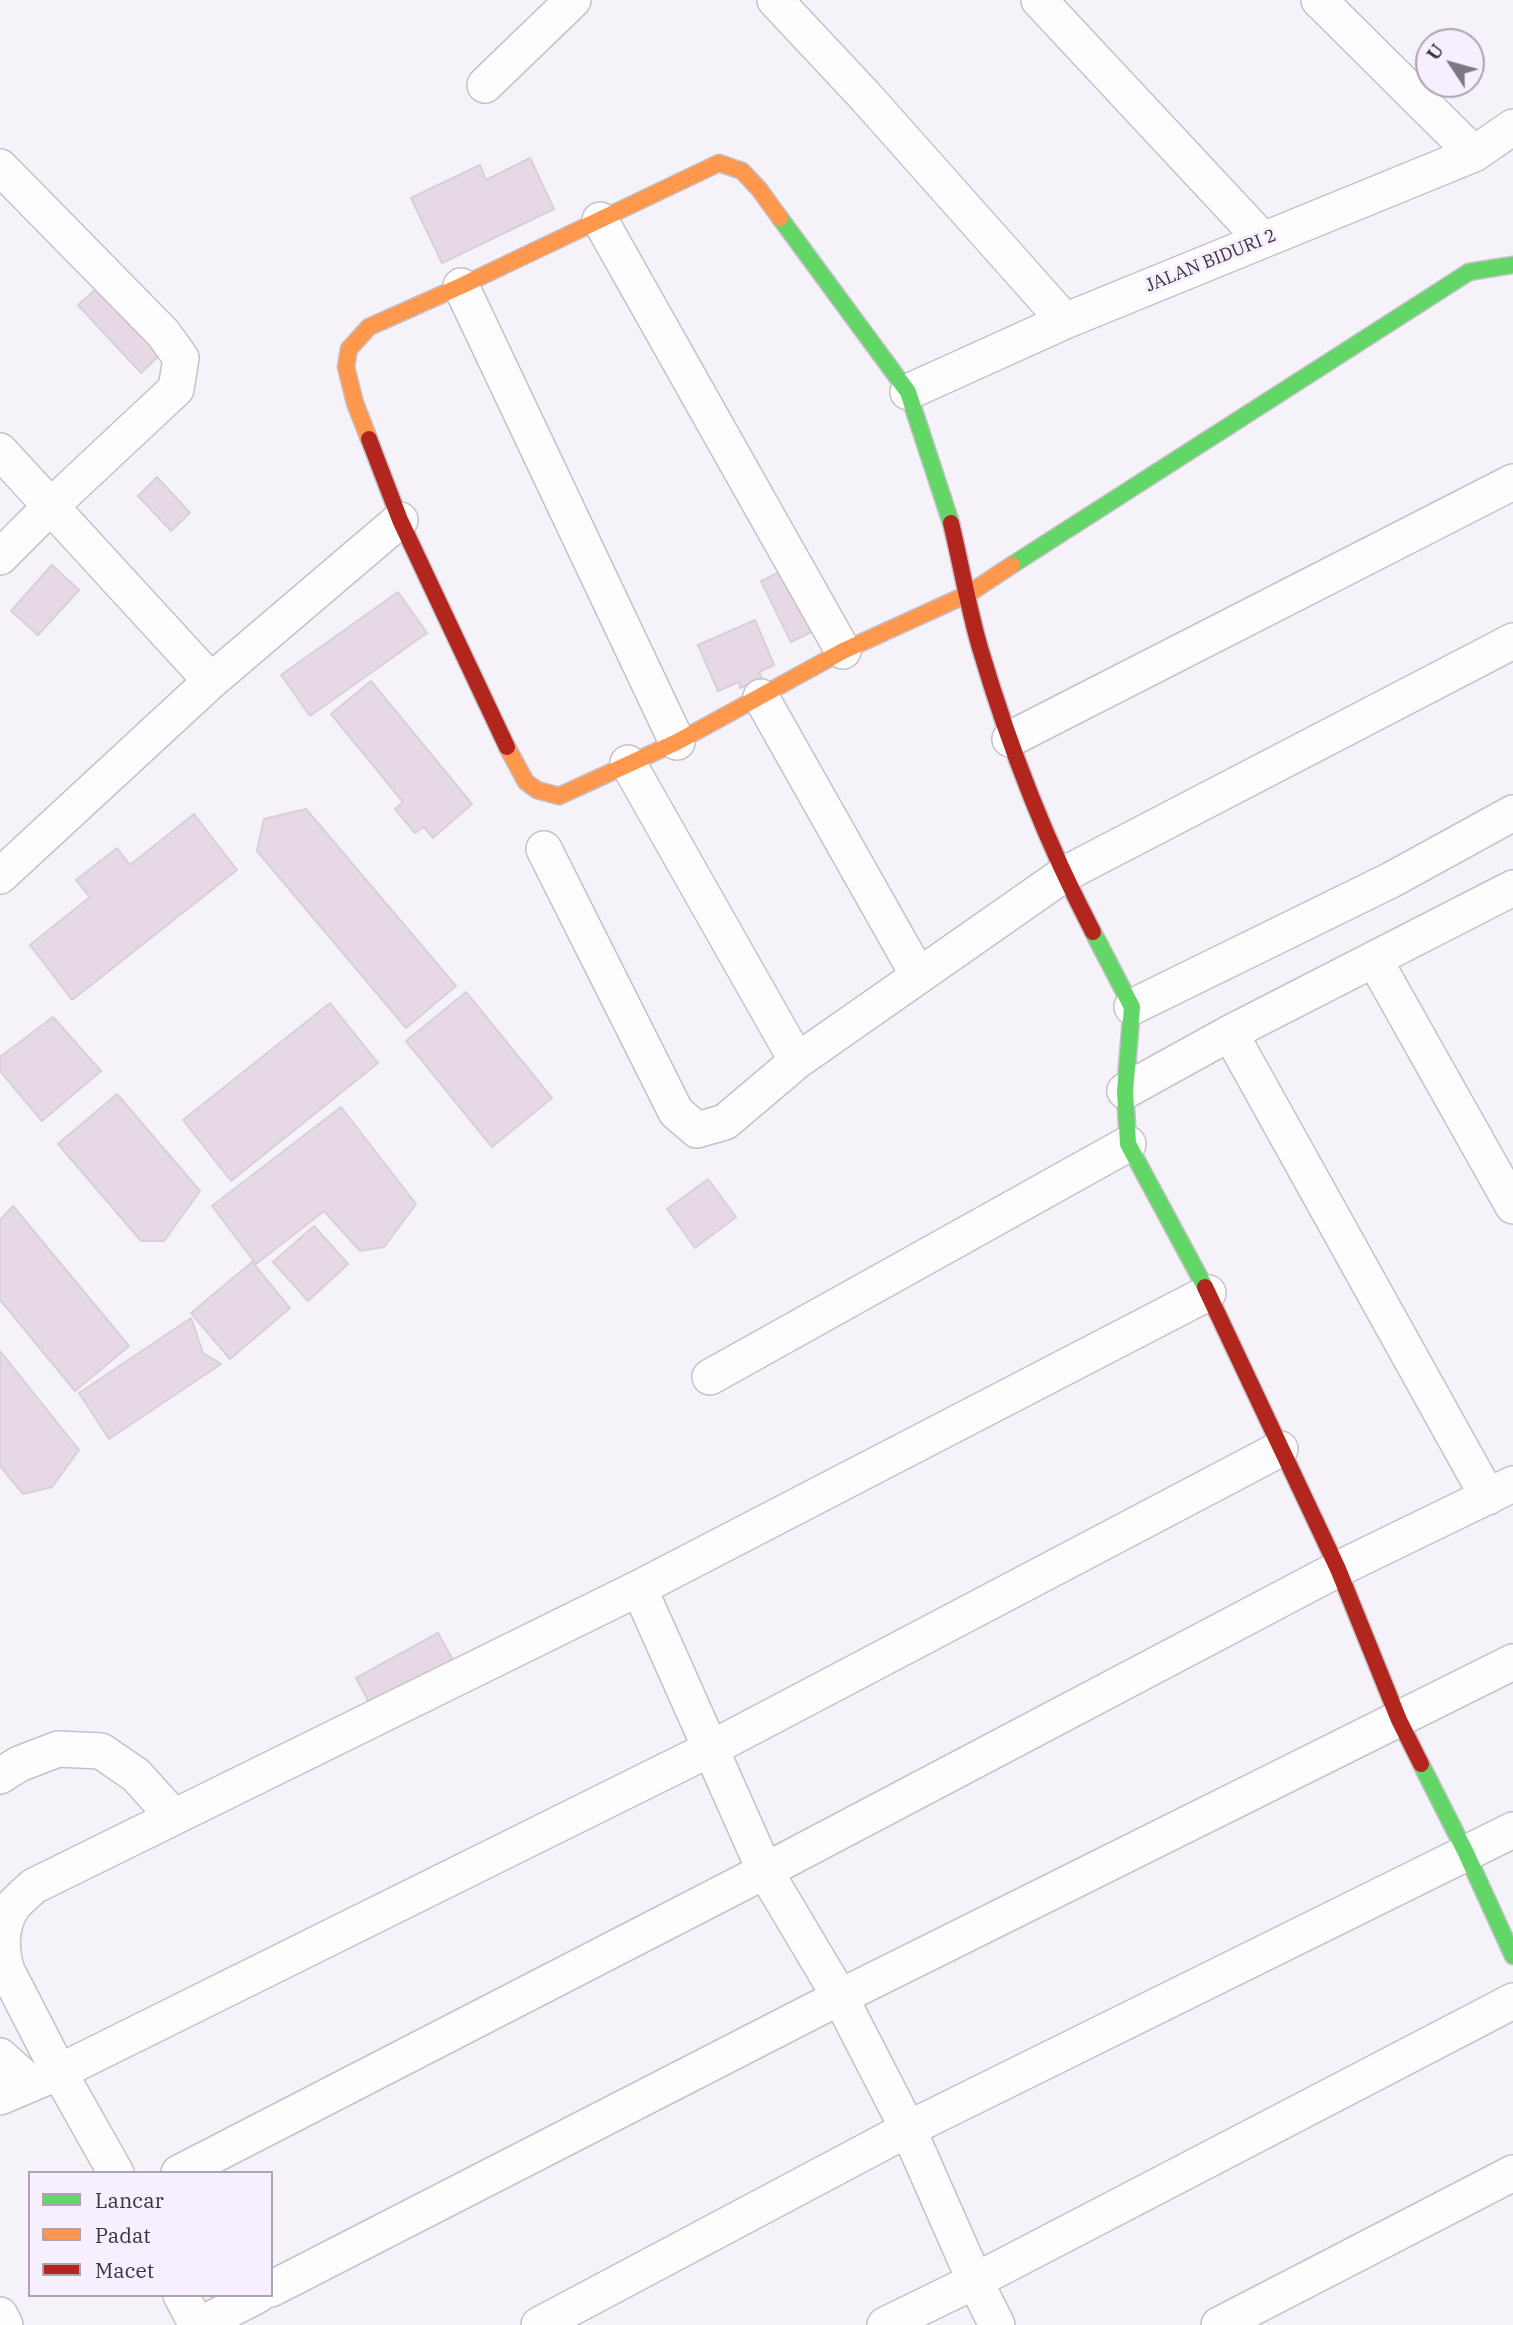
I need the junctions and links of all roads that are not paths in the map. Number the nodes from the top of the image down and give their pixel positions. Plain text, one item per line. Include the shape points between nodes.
1 (573, 0) edge
2 (775, 0) edge
3 (1039, 0) edge
4 (1320, 0) edge
5 (485, 85) dead end
6 (1513, 127) edge
7 (1474, 155) junction
8 (0, 167) edge
9 (600, 220) junction
10 (1262, 239) junction
11 (1513, 265) edge
12 (461, 286) junction
13 (1065, 321) junction
14 (908, 392) junction
15 (0, 451) edge
16 (1513, 482) edge
17 (51, 506) junction
18 (400, 520) junction
19 (0, 557) edge
20 (968, 594) junction
21 (1513, 641) edge
22 (843, 651) junction
23 (211, 681) junction
24 (761, 697) junction
25 (1010, 739) junction
26 (677, 742) junction
27 (628, 763) junction
28 (1513, 813) edge
29 (544, 849) dead end
30 (1063, 875) junction
31 (0, 876) edge
32 (1513, 888) edge
33 (1374, 959) junction
34 (918, 975) junction
35 (1132, 1007) junction
36 (1230, 1033) junction
37 (797, 1060) junction
38 (1125, 1091) junction
39 (1128, 1144) junction
40 (1513, 1206) edge
41 (1208, 1293) junction
42 (710, 1377) dead end
43 (1280, 1449) junction
44 (1500, 1490) edge
45 (1338, 1569) junction
46 (639, 1588) junction
47 (1513, 1662) edge
48 (1399, 1720) junction
49 (710, 1749) junction
50 (0, 1776) edge
51 (174, 1817) junction
52 (1513, 1830) edge
53 (1466, 1853) junction
54 (765, 1871) junction
55 (1513, 1956) edge
56 (840, 1997) junction
57 (1513, 2001) edge
58 (0, 2056) edge
59 (30, 2084) edge
60 (908, 2129) junction
61 (114, 2171) edge
62 (183, 2171) edge
63 (1513, 2173) edge
64 (975, 2281) junction
65 (273, 2287) edge
66 (182, 2297) edge
67 (254, 2297) edge
68 (0, 2315) edge
69 (5, 2325) edge
70 (199, 2325) edge
71 (539, 2325) edge
72 (885, 2325) edge
73 (997, 2325) edge
74 (1219, 2325) edge

1 - 5 street
2 - 13 street
3 - 10 street
4 - 7 street
6 - 7 street, JALAN BIDURI 2
7 - 10 street, JALAN BIDURI 2
8 - 17 street via 163,333 181,358 176,389
9 - 12 street
9 - 14 street via 719,163 742,171
9 - 22 street
10 - 13 street, JALAN BIDURI 2
11 - 20 street via 1469,272
12 - 18 street via 369,327 349,349 346,367 355,403
12 - 26 street
13 - 14 street, JALAN BIDURI 2
14 - 20 street via 948,510
15 - 17 street
16 - 25 street
17 - 19 street
17 - 23 street
18 - 23 street
18 - 27 street via 526,782 559,796
20 - 22 street
20 - 25 street
21 - 30 street
22 - 24 street
23 - 31 street
24 - 26 street
24 - 34 street
25 - 30 street
26 - 27 street
27 - 37 street
28 - 35 street via 1391,880
29 - 37 street via 676,1112 697,1130 725,1122
30 - 34 street
30 - 35 street
32 - 33 street
33 - 36 street
33 - 40 street
34 - 37 street
35 - 38 street
36 - 38 street
36 - 44 street
38 - 39 street
39 - 41 street
39 - 42 street
41 - 43 street
41 - 46 street
43 - 45 street
43 - 49 street
44 - 45 street
45 - 48 street
45 - 54 street
46 - 49 street
46 - 51 street
47 - 48 street
48 - 53 street
48 - 56 street
49 - 54 street
49 - 59 street
50 - 51 street via 58,1749 101,1751 136,1775
51 - 59 street via 34,1886 13,1906 3,1930 2,1956
52 - 53 street
53 - 55 street
53 - 60 street
54 - 56 street
54 - 62 street
56 - 60 street
56 - 65 street
57 - 64 street
58 - 59 street
59 - 61 street
60 - 64 street
60 - 71 street
63 - 74 street
64 - 72 street
64 - 73 street
66 - 70 street
67 - 70 street
68 - 69 street

